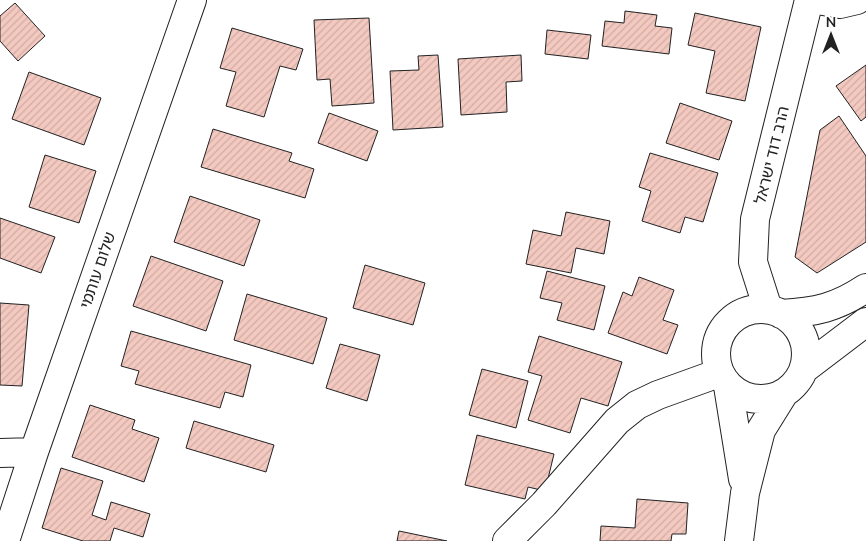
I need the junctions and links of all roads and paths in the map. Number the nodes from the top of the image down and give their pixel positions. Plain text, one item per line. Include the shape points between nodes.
1 (192, 0) edge
2 (809, 0) edge
3 (818, 0) edge
4 (857, 0) edge
5 (866, 288) edge
6 (774, 312) junction
7 (866, 322) edge
8 (804, 369) junction
9 (724, 380) junction
10 (784, 393) junction
11 (34, 452) junction
12 (0, 454) edge
13 (745, 493) junction
14 (6, 541) edge
15 (507, 541) edge
16 (739, 541) edge

1 - 11 street, שלום עותמי
2 - 6 street, הרב דוד ישראל via 755,219 753,262
3 - 4 street via 840,4
5 - 6 street via 819,310
6 - 8 street via 792,321 800,332 805,344
6 - 9 street via 743,312 723,328 715,351 716,363
7 - 8 street
8 - 10 street via 796,383
9 - 10 street via 740,395 755,400 770,399
9 - 13 street
9 - 15 street via 658,395 637,405
10 - 13 street via 761,430
11 - 12 street
11 - 14 street, שלום עותמי
13 - 16 street

